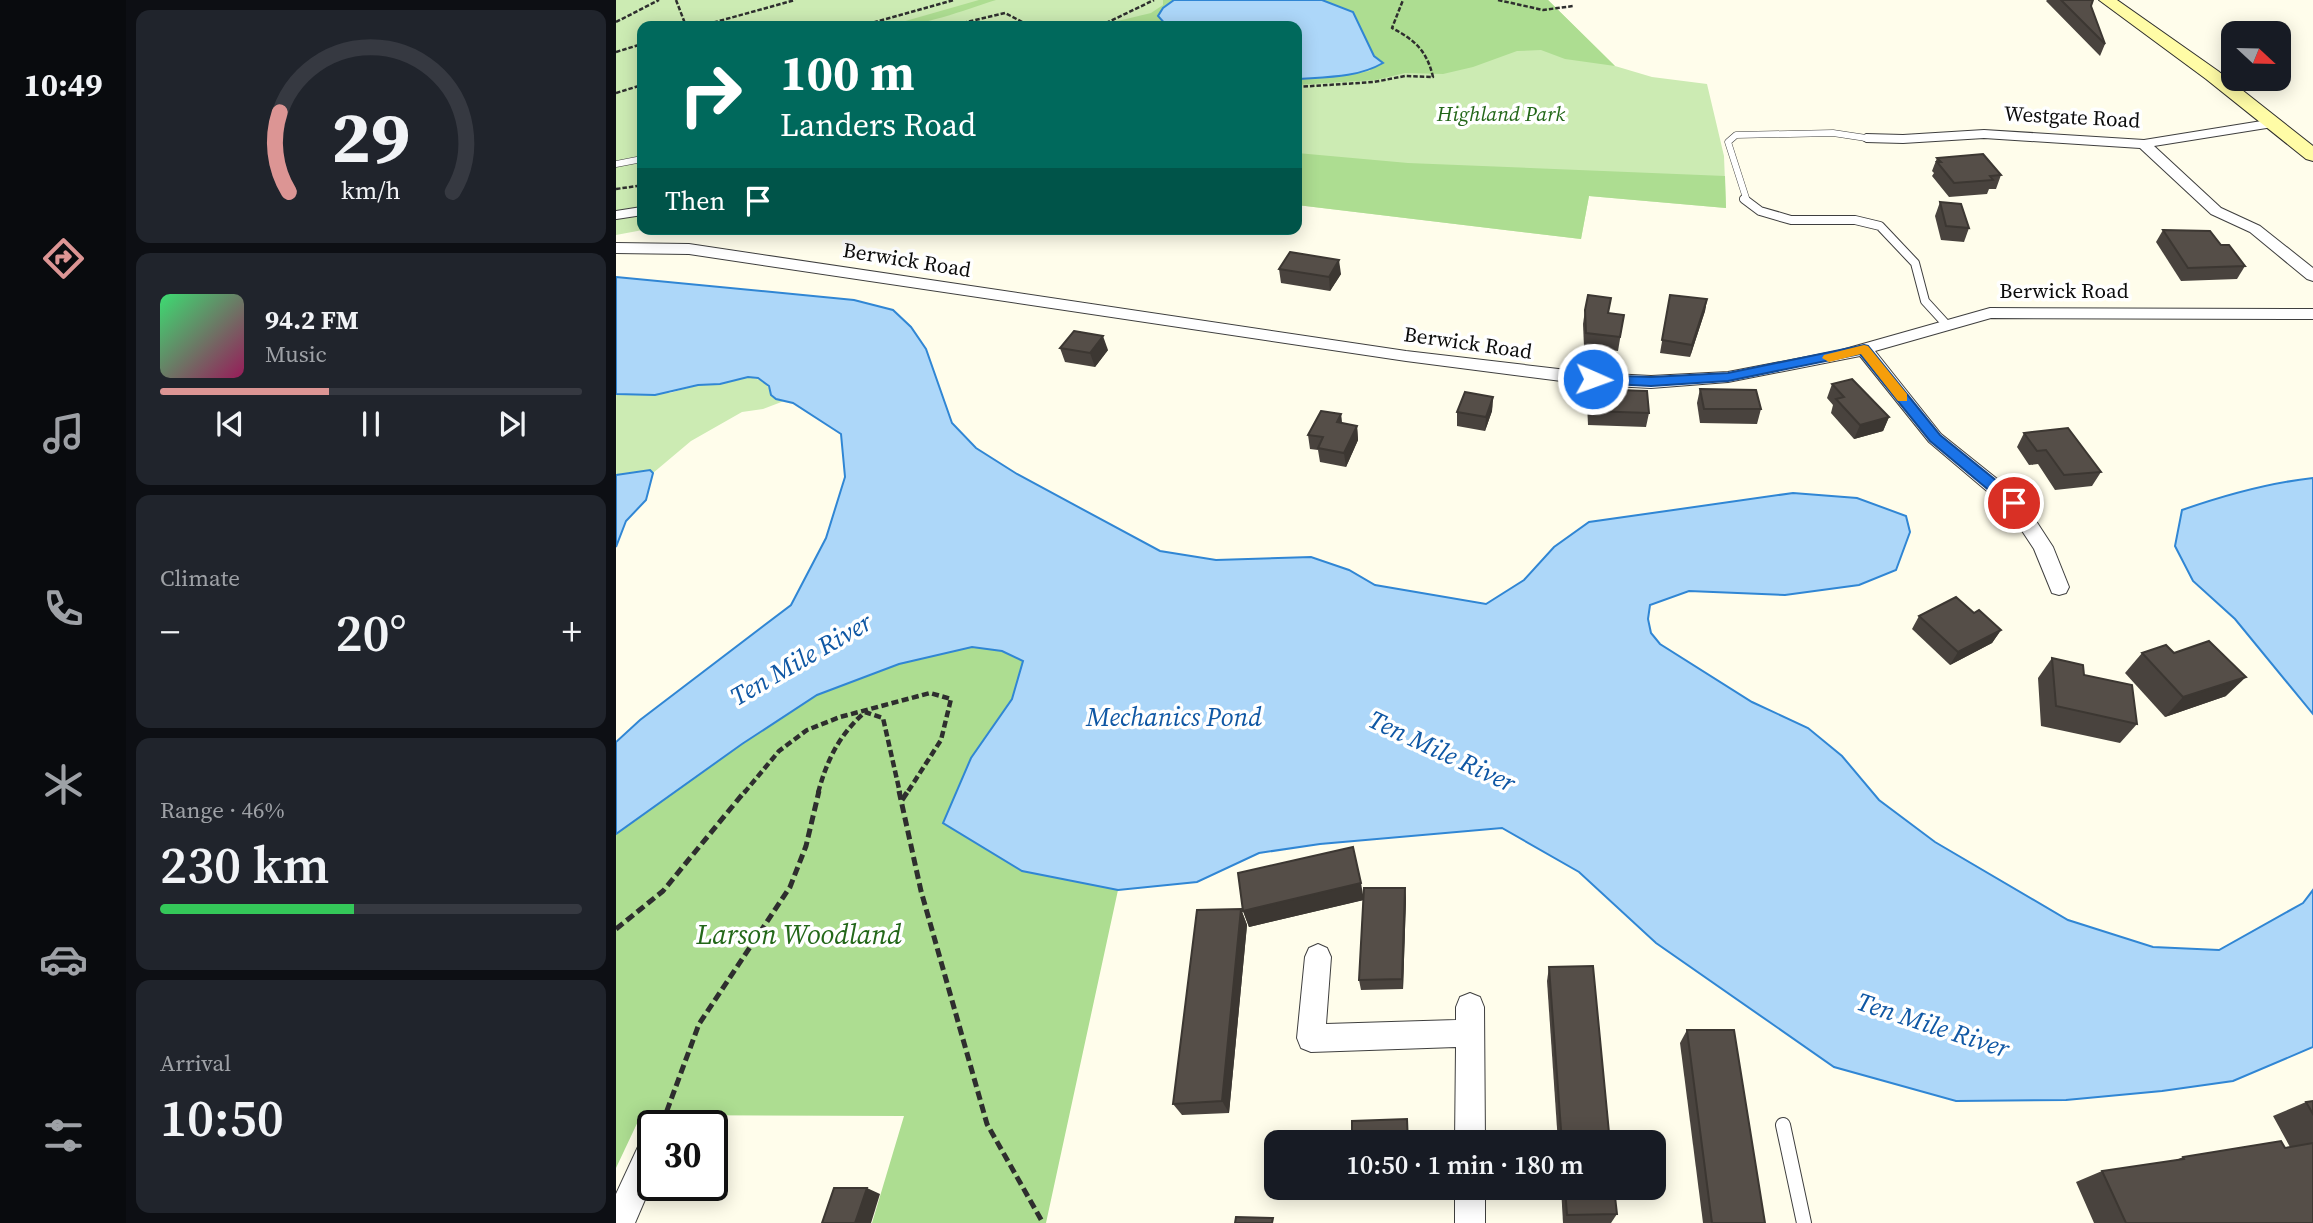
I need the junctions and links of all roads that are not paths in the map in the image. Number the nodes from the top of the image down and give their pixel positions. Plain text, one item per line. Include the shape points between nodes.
1 (2107, 0) edge
2 (2274, 123) junction
3 (1866, 138) joint
4 (2144, 144) junction
5 (2313, 155) edge
6 (637, 160) edge
7 (616, 164) edge
8 (637, 212) edge
9 (616, 215) edge
10 (616, 248) edge
11 (2313, 276) edge
12 (2313, 314) edge
13 (1946, 324) junction
14 (1864, 349) junction
15 (2059, 587) dead end
16 (1318, 957) dead end
17 (1783, 1125) dead end
18 (1470, 1130) edge
19 (637, 1182) edge
20 (1470, 1200) edge
21 (619, 1223) edge
22 (1470, 1223) edge
23 (1804, 1223) edge

1 - 2 main road
2 - 4 street, Westgate Road
2 - 5 main road
3 - 4 street, Westgate Road via 1984,134
3 - 13 lane via 1833,133 1737,135 1728,142 1744,199 1760,211 1791,220 1855,220 1880,226 1915,263 1925,300
4 - 11 street via 2216,211 2255,229
6 - 7 lane
8 - 9 lane
10 - 14 street, Berwick Road via 690,248 1406,356 1593,379 1651,382 1728,377
12 - 13 street, Berwick Road via 2014,311
13 - 14 street, Berwick Road
14 - 15 street via 1935,438 2014,503 2043,547
16 - 18 street via 1311,1038 1470,1020
17 - 23 lane
19 - 21 street
20 - 22 street

